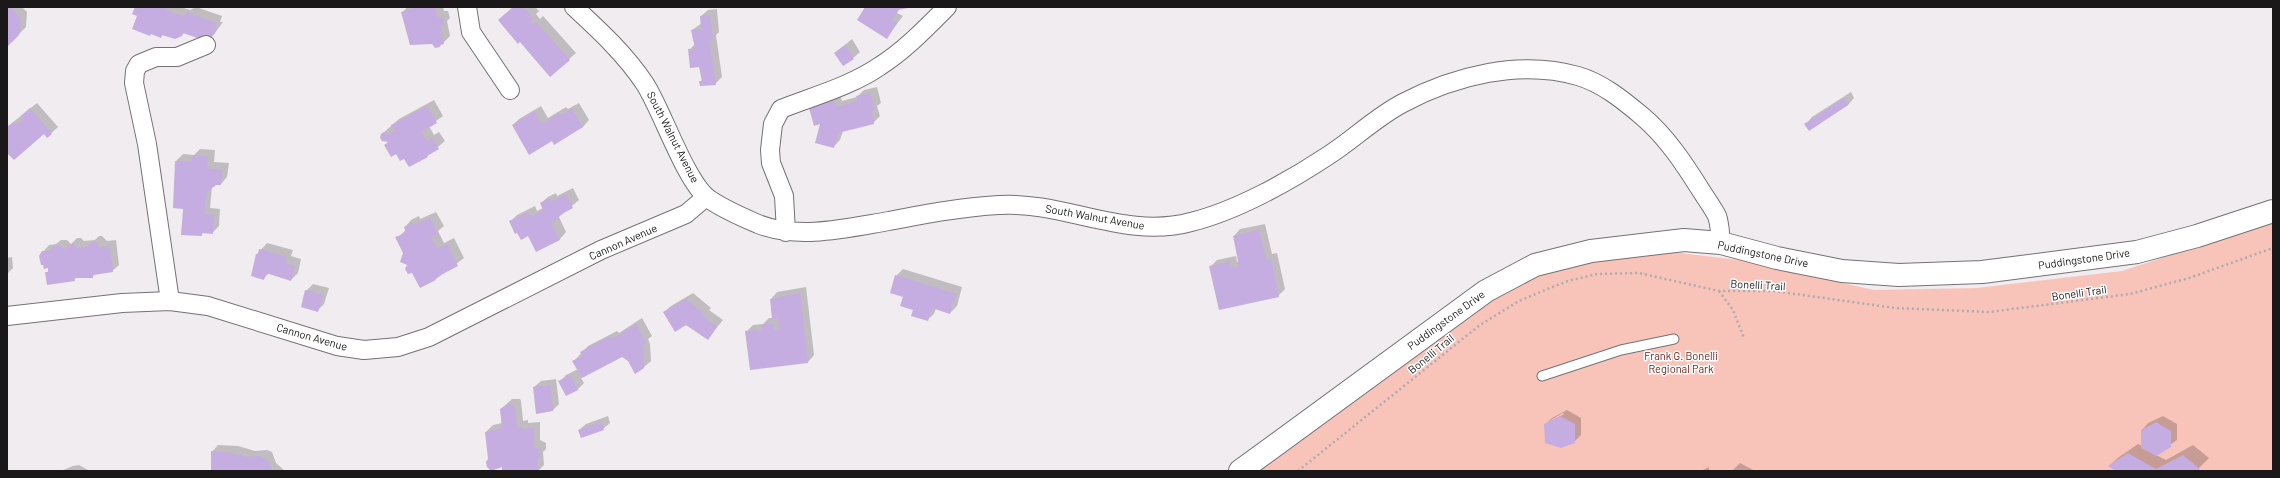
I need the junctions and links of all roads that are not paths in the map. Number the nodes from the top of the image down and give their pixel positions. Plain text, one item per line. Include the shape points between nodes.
1 (467, 7) edge
2 (574, 7) edge
3 (947, 7) edge
4 (206, 45) dead end
5 (510, 90) dead end
6 (706, 197) junction
7 (2273, 211) edge
8 (786, 232) junction
9 (1721, 243) junction
10 (170, 301) junction
11 (7, 316) edge
12 (1674, 339) dead end
13 (1542, 376) dead end
14 (1240, 471) edge

1 - 5 street via 471,32
2 - 6 street, South Walnut Avenue via 612,43 645,83 695,182
3 - 8 street via 919,35 880,67 781,109 776,115 770,150 771,163 784,196
4 - 10 street via 177,57 156,57 139,64 135,71 134,83 148,144
6 - 8 street, South Walnut Avenue via 760,224
6 - 10 street, Cannon Avenue via 686,214 601,250 429,337 398,347 364,350 337,346 208,306
7 - 9 street, Puddingstone Drive via 2137,252 1982,272 1899,275 1842,270 1777,258
8 - 9 street, South Walnut Avenue via 840,229 966,207 1005,205 1039,207 1140,228 1188,223 1216,215 1255,197 1328,156 1401,104 1443,84 1490,72 1537,70 1579,76 1614,94 1651,124 1684,162 1718,218
9 - 14 street, Puddingstone Drive via 1684,240 1640,244 1592,251 1534,265 1486,291
10 - 11 street, Cannon Avenue via 122,303
12 - 13 lane via 1621,350

